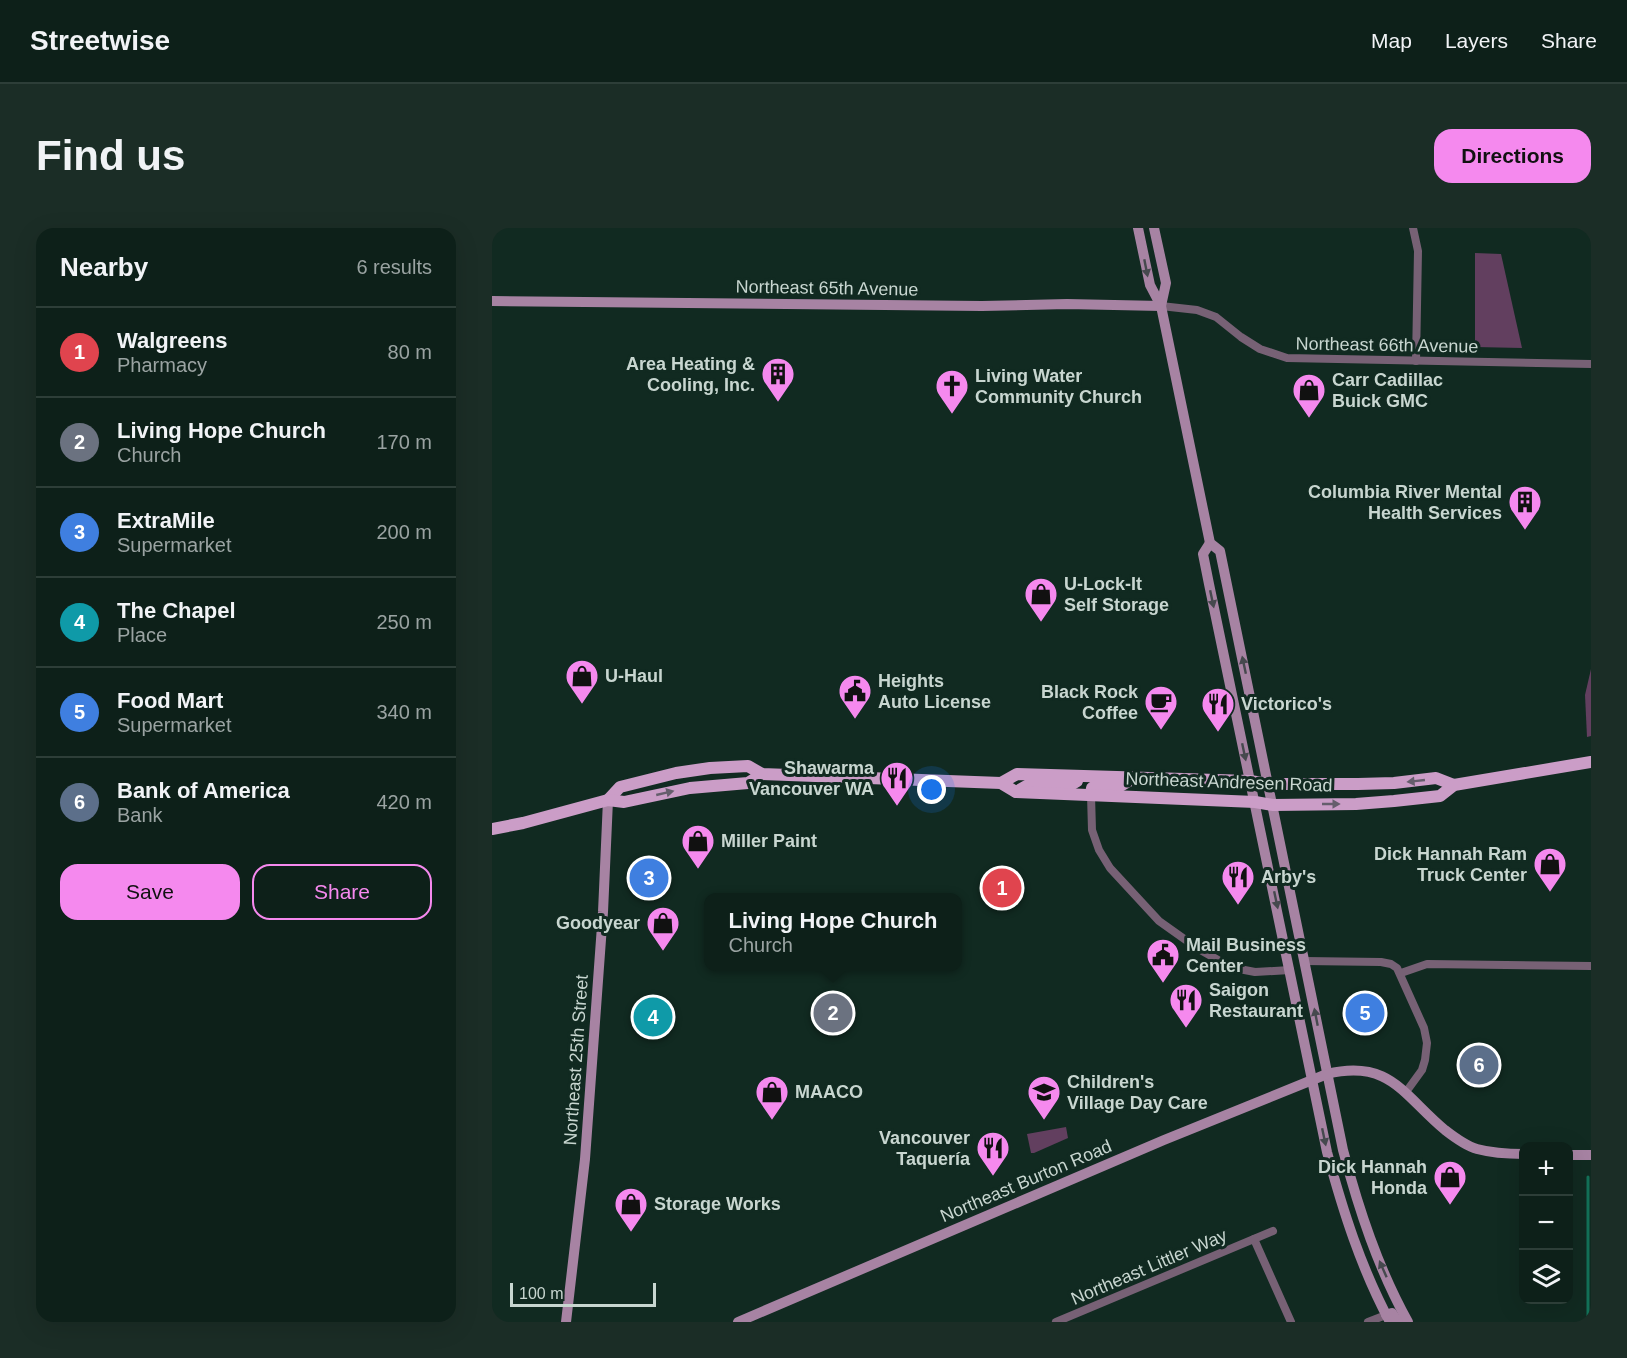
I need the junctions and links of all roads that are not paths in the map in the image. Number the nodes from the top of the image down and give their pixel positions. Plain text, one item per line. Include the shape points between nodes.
1 (1138, 228) edge
2 (1154, 228) edge
3 (1413, 228) edge
4 (492, 301) edge
5 (1161, 306) junction
6 (1416, 361) junction
7 (1591, 364) edge
8 (1210, 543) junction
9 (1591, 762) edge
10 (1078, 776) junction
11 (1134, 778) junction
12 (1250, 781) junction
13 (1001, 783) junction
14 (1269, 784) junction
15 (1454, 786) junction
16 (1016, 792) junction
17 (1091, 795) junction
18 (608, 800) junction
19 (1255, 802) junction
20 (1273, 805) junction
21 (492, 829) edge
22 (1305, 961) junction
23 (1591, 966) edge
24 (1290, 970) junction
25 (1401, 973) junction
26 (1327, 1074) junction
27 (1312, 1080) junction
28 (1406, 1092) junction
29 (1519, 1154) edge
30 (1573, 1155) edge
31 (1591, 1155) edge
32 (1274, 1231) dead end
33 (1254, 1239) junction
34 (1388, 1318) edge
35 (566, 1322) edge
36 (738, 1322) edge
37 (1056, 1322) edge
38 (1292, 1322) edge
39 (1368, 1322) edge
40 (1398, 1322) edge
41 (1408, 1322) edge

1 -> 5 main road via 1150,285
2 - 5 main road via 1166,283
3 - 6 street via 1418,251
4 - 5 main road, Northeast 65th Avenue
5 - 6 street, Northeast 66th Avenue via 1197,310 1216,317 1260,349 1287,358
5 - 8 main road
6 - 7 street, Northeast 66th Avenue
8 -> 12 main road via 1203,554
14 -> 8 main road via 1220,551
9 - 15 main road, Northeast Andresen Road
10 - 11 main road, Northeast Andresen Road
10 - 13 main road, Northeast Andresen Road via 1017,774
10 - 16 main road via 1072,784 1030,784
11 - 12 main road, Northeast Andresen Road
11 - 17 main road via 1120,786 1095,786
12 - 14 main road, Northeast Andresen Road
12 - 19 main road
13 - 16 main road, Northeast Andresen Road
13 - 18 main road, Northeast Andresen Road via 762,774 748,766 720,767 620,787
15 -> 14 main road, Northeast Andresen Road via 1436,778 1394,783
14 - 20 main road
20 -> 15 main road, Northeast Andresen Road via 1425,798 1440,796
16 - 17 main road, Northeast Andresen Road
17 - 19 main road, Northeast Andresen Road
17 - 24 street via 1091,822 1099,850 1110,868 1158,921 1234,968 1255,972
18 - 21 main road, Northeast Andresen Road
18 - 35 main road, Northeast 25th Street via 585,1159
19 - 20 main road, Northeast Andresen Road
19 -> 24 main road
20 - 22 main road
22 - 25 street via 1388,963
26 -> 22 main road
23 - 25 street via 1427,964
24 - 27 main road
25 - 28 street via 1427,1043 1422,1070
26 - 27 main road, Northeast Burton Road
26 - 28 main road, Northeast Burton Road via 1343,1070 1381,1074
41 -> 26 main road via 1363,1217
27 -> 34 main road via 1347,1220
27 - 36 main road, Northeast Burton Road
28 - 29 main road, Northeast Burton Road via 1454,1137 1476,1149
30 - 31 main road
32 - 33 street, Northeast Littler Way
33 - 37 street, Northeast Littler Way
33 - 38 street, Northeast Littler Way
34 - 39 street
34 - 40 main road via 1392,1313

